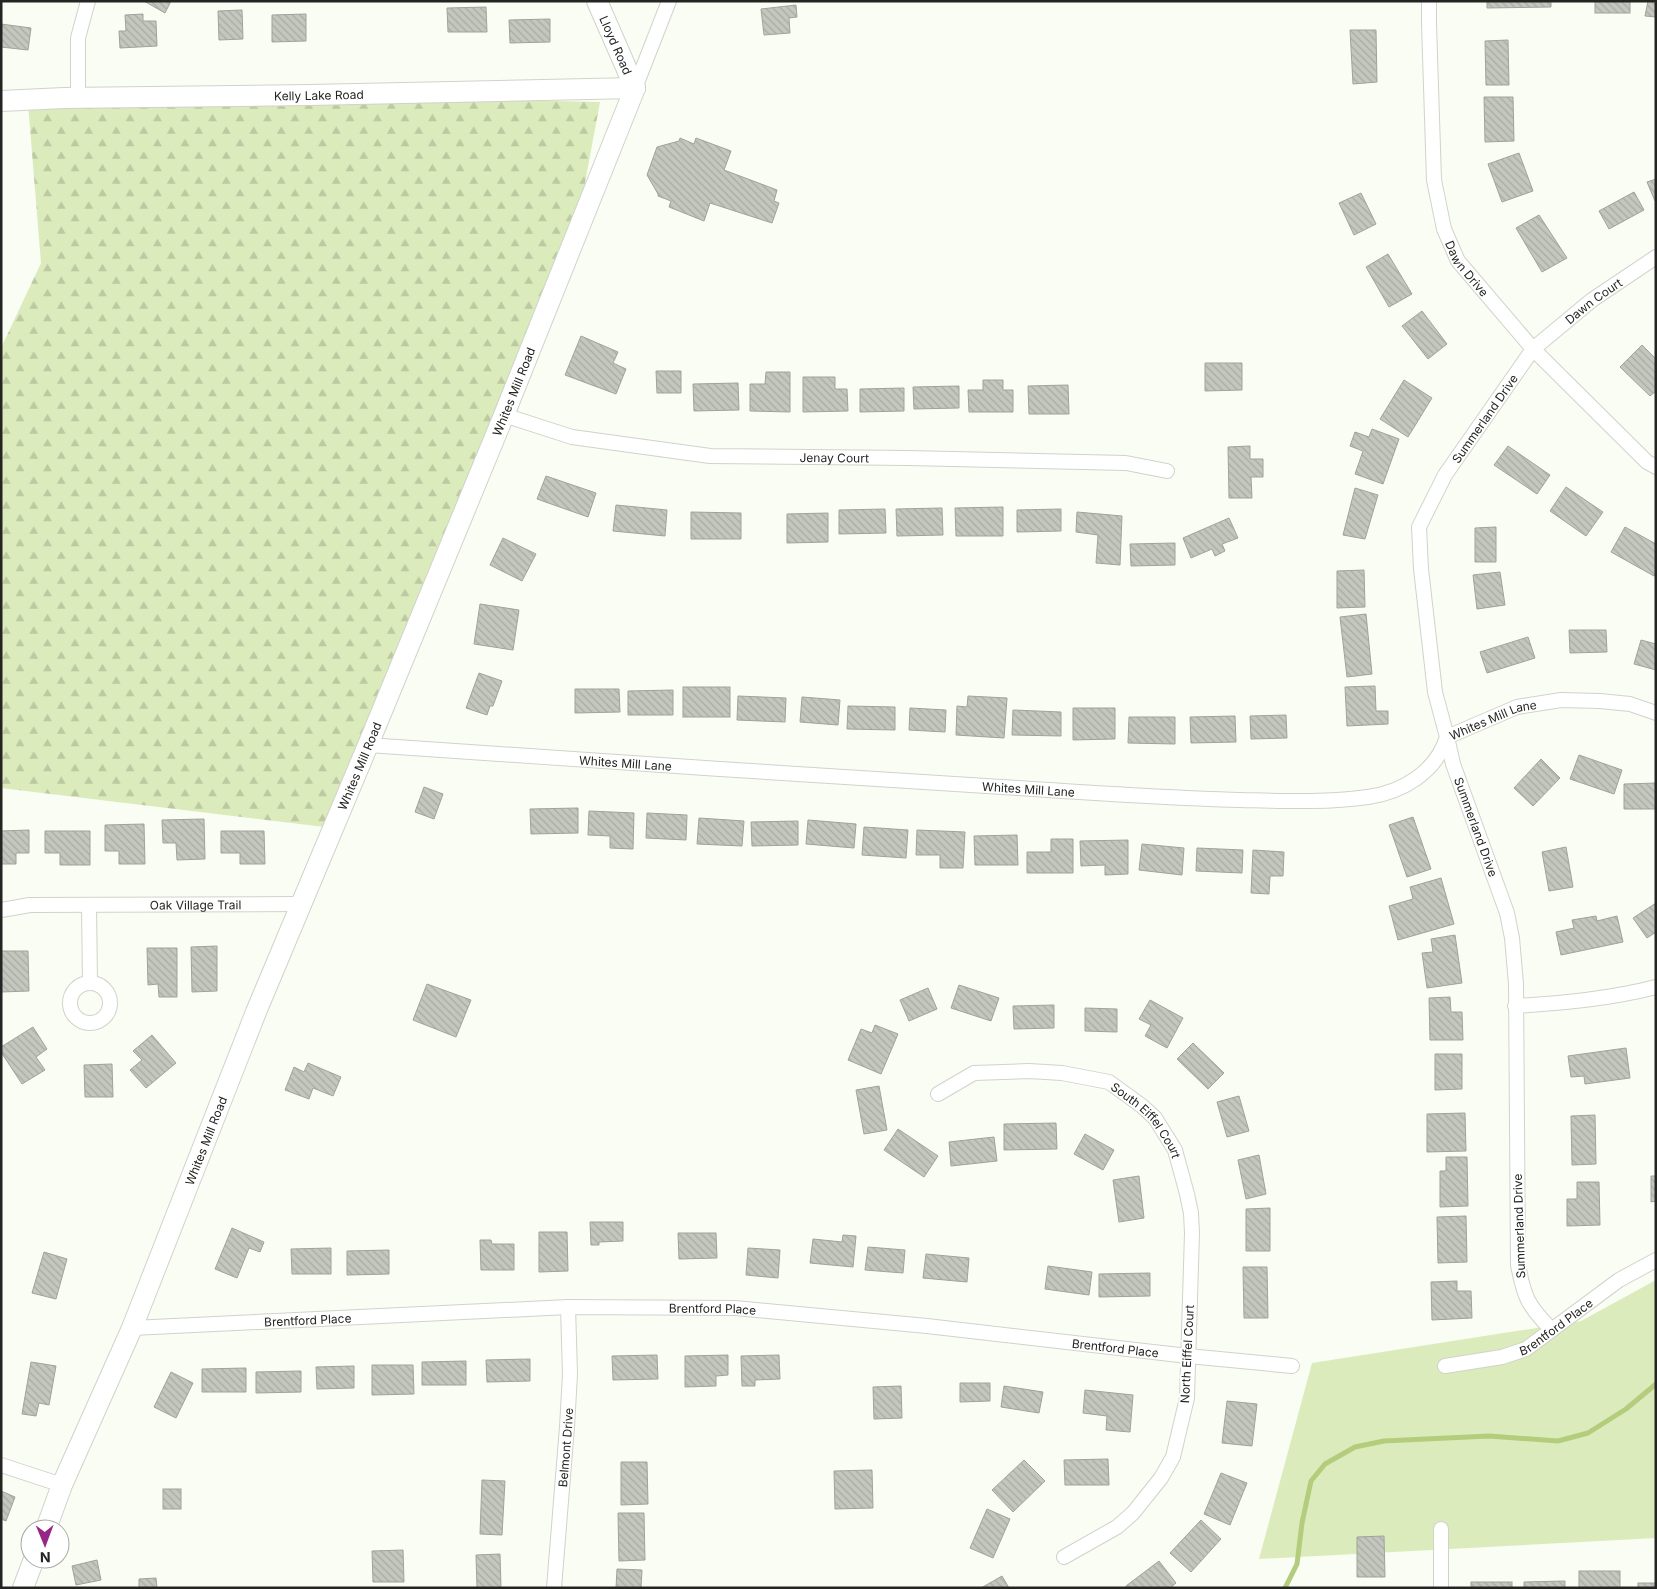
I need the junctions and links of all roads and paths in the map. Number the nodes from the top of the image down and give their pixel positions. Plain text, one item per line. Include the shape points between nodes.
1 (88, 1) edge
2 (597, 1) edge
3 (669, 1) edge
4 (1429, 1) edge
5 (636, 88) junction
6 (78, 98) junction
7 (1, 101) edge
8 (1656, 257) edge
9 (1533, 349) junction
10 (504, 415) junction
11 (1656, 467) edge
12 (1167, 471) dead end
13 (1656, 713) edge
14 (1447, 737) junction
15 (368, 745) junction
16 (301, 904) junction
17 (89, 906) junction
18 (1, 910) edge
19 (90, 983) dead end
20 (1656, 987) edge
21 (1515, 1006) junction
22 (938, 1094) dead end
23 (1192, 1248) joint
24 (1656, 1260) edge
25 (568, 1307) junction
26 (132, 1328) junction
27 (1551, 1330) junction
28 (1188, 1356) junction
29 (1292, 1366) dead end
30 (1444, 1366) dead end
31 (1, 1464) edge
32 (62, 1485) junction
33 (50, 1519) edge
34 (1441, 1529) dead end
35 (1064, 1557) dead end
36 (30, 1569) edge
37 (23, 1588) edge
38 (554, 1588) edge
39 (1441, 1588) edge

1 - 6 street via 78,38
2 - 5 street, Lloyd Road
3 - 5 street, Whites Mill Road
4 - 9 street, Dawn Drive via 1434,180 1444,229 1458,261
5 - 6 street, Kelly Lake Road
5 - 10 street, Whites Mill Road
6 - 7 street, Kelly Lake Road
8 - 9 street, Dawn Court via 1592,300
9 - 11 street, Dawn Drive via 1647,462
9 - 14 street, Summerland Drive via 1445,475 1419,527 1435,692
10 - 12 street, Jenay Court via 572,437 710,456 1126,463
10 - 15 street, Whites Mill Road
13 - 14 street, Whites Mill Lane via 1630,704 1561,700 1517,707
14 - 15 street, Whites Mill Lane via 1443,750 1430,767 1409,785 1370,797 1299,801 1188,798 743,772
14 - 21 street, Summerland Drive via 1453,764 1507,912 1516,984
15 - 16 street, Whites Mill Road
16 - 17 street, Oak Village Trail
16 - 26 street, Whites Mill Road
17 - 18 street, Oak Village Trail via 30,905
17 - 19 street
20 - 21 street via 1590,1000
21 - 27 street, Summerland Drive via 1518,1265 1526,1300
22 - 23 street, South Eiffel Court via 974,1073 1062,1073 1109,1082 1155,1118 1175,1150 1188,1194
23 - 28 street, North Eiffel Court
24 - 27 street, Brentford Place via 1619,1280
25 - 26 street, Brentford Place
25 - 28 street, Brentford Place via 735,1308
25 - 38 street, Belmont Drive via 570,1374
26 - 32 street, Whites Mill Road
27 - 30 street, Brentford Place via 1526,1349 1502,1357
28 - 29 street, Brentford Place
28 - 35 street, North Eiffel Court via 1186,1398 1173,1457 1161,1478 1133,1513 1117,1527
31 - 32 street
32 - 33 street, Whites Mill Road
34 - 39 street
36 - 37 street

